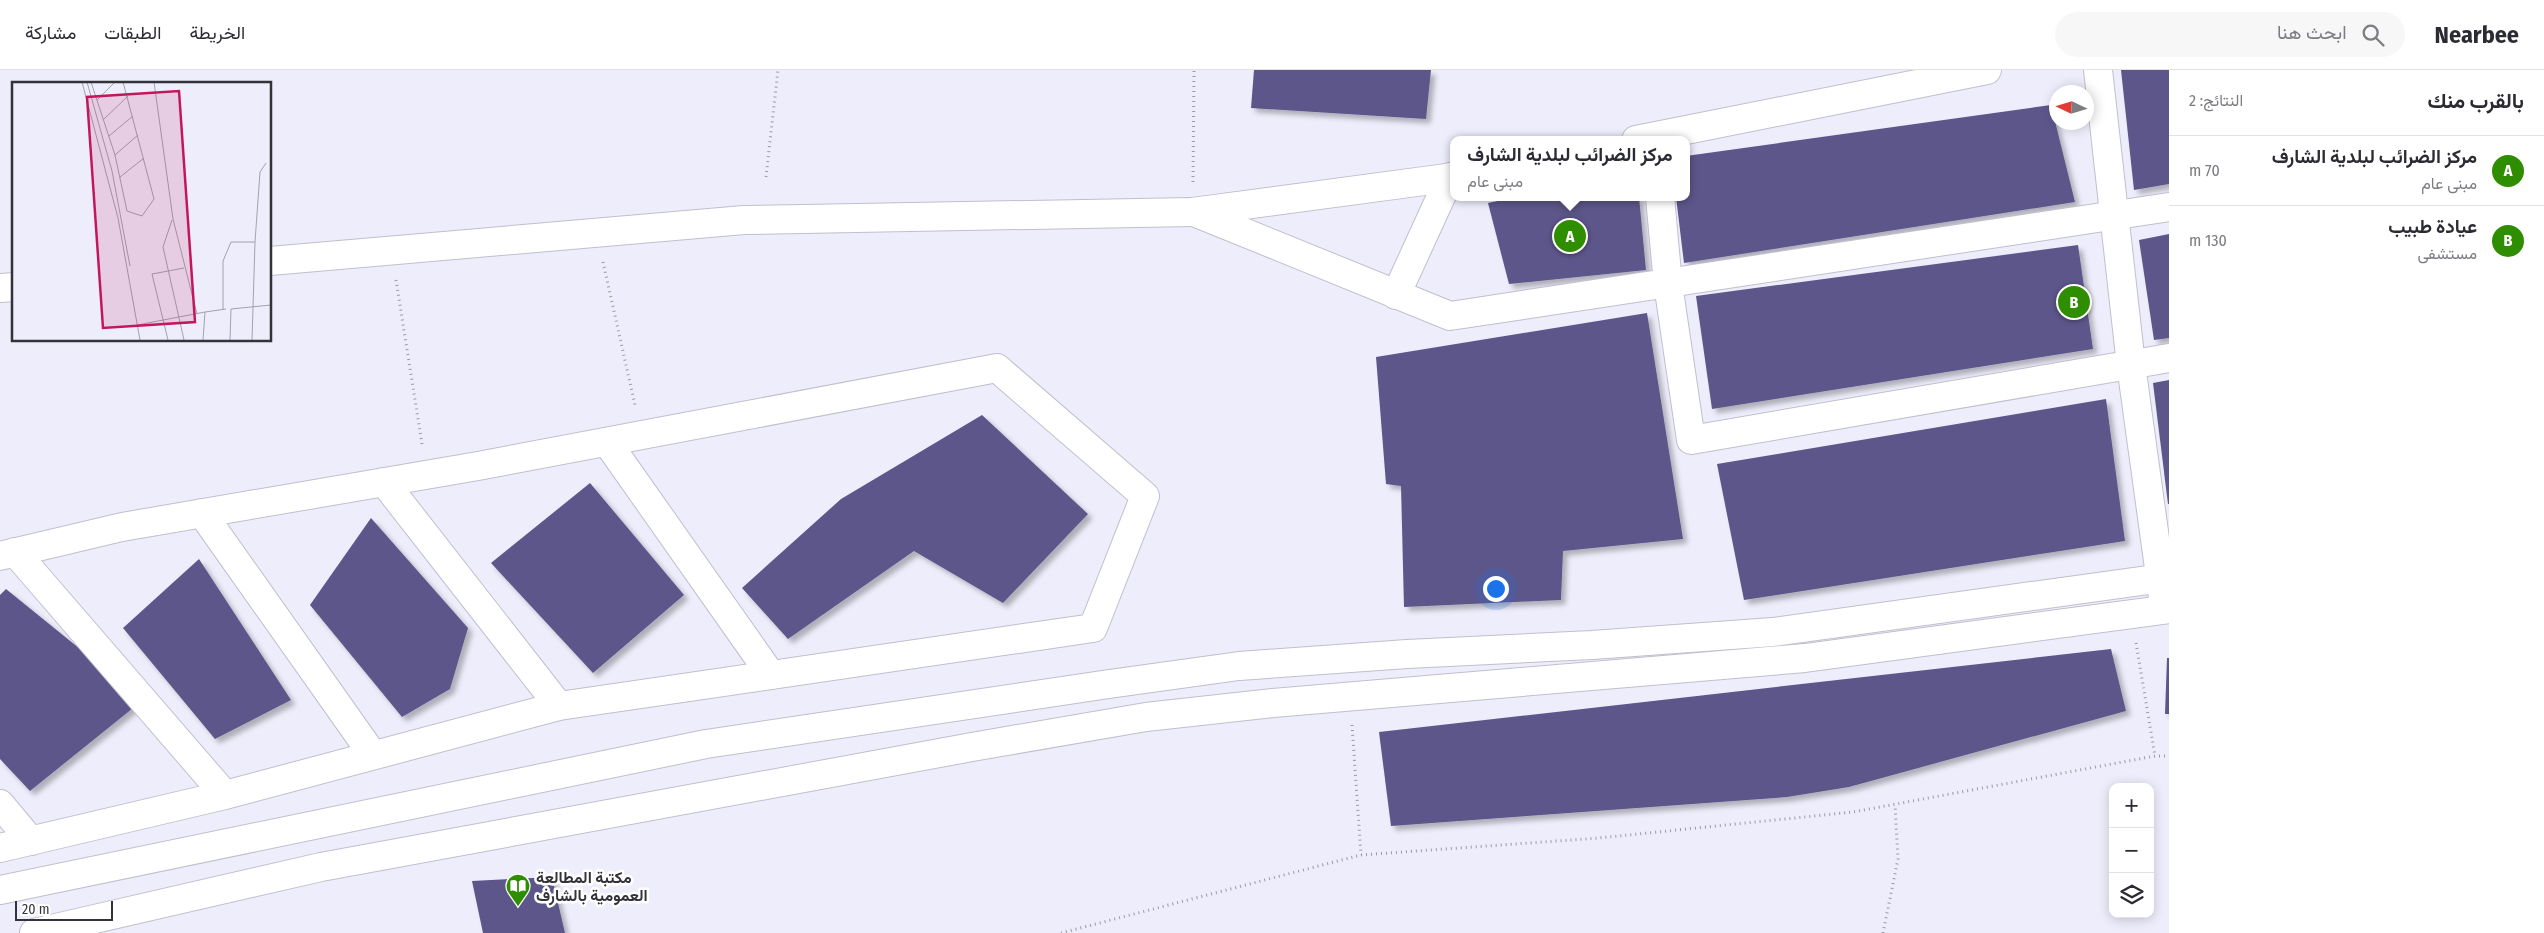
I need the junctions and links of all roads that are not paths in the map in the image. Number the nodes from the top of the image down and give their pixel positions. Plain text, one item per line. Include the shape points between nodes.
1 (1987, 70) edge
2 (2098, 70) edge
3 (1659, 136) edge
4 (1450, 177) edge
5 (1450, 181) edge
6 (1660, 201) edge
7 (2169, 207) edge
8 (1192, 212) junction
9 (2116, 215) junction
10 (271, 261) edge
11 (1668, 284) junction
12 (1396, 295) junction
13 (2169, 358) edge
14 (2131, 365) junction
15 (607, 442) junction
16 (384, 482) junction
17 (202, 513) junction
18 (8, 554) edge
19 (2165, 577) edge
20 (2167, 610) edge
21 (771, 675) junction
22 (559, 706) junction
23 (373, 755) junction
24 (225, 795) junction
25 (0, 804) edge
26 (31, 840) junction
27 (0, 848) edge
28 (0, 890) edge
29 (34, 933) edge

1 - 3 street
2 - 9 street
4 - 8 street
5 - 12 street
6 - 11 street
7 - 9 street
8 - 10 street via 744,220
8 - 12 street
9 - 11 street
9 - 14 street
11 - 12 street via 1450,316
11 - 14 street via 1691,440
13 - 14 street
14 - 19 street
15 - 16 street
15 - 21 street
15 - 21 street via 997,368 1145,496 1093,628
16 - 17 street
16 - 22 street
17 - 18 street via 122,527
17 - 23 street
18 - 24 street
19 - 20 street
19 - 28 street via 1773,632 1239,666 1109,684 706,744
20 - 29 street via 1805,658 1146,718 321,867
21 - 22 street
22 - 23 street
23 - 24 street
24 - 26 street
25 - 26 street
26 - 27 street

